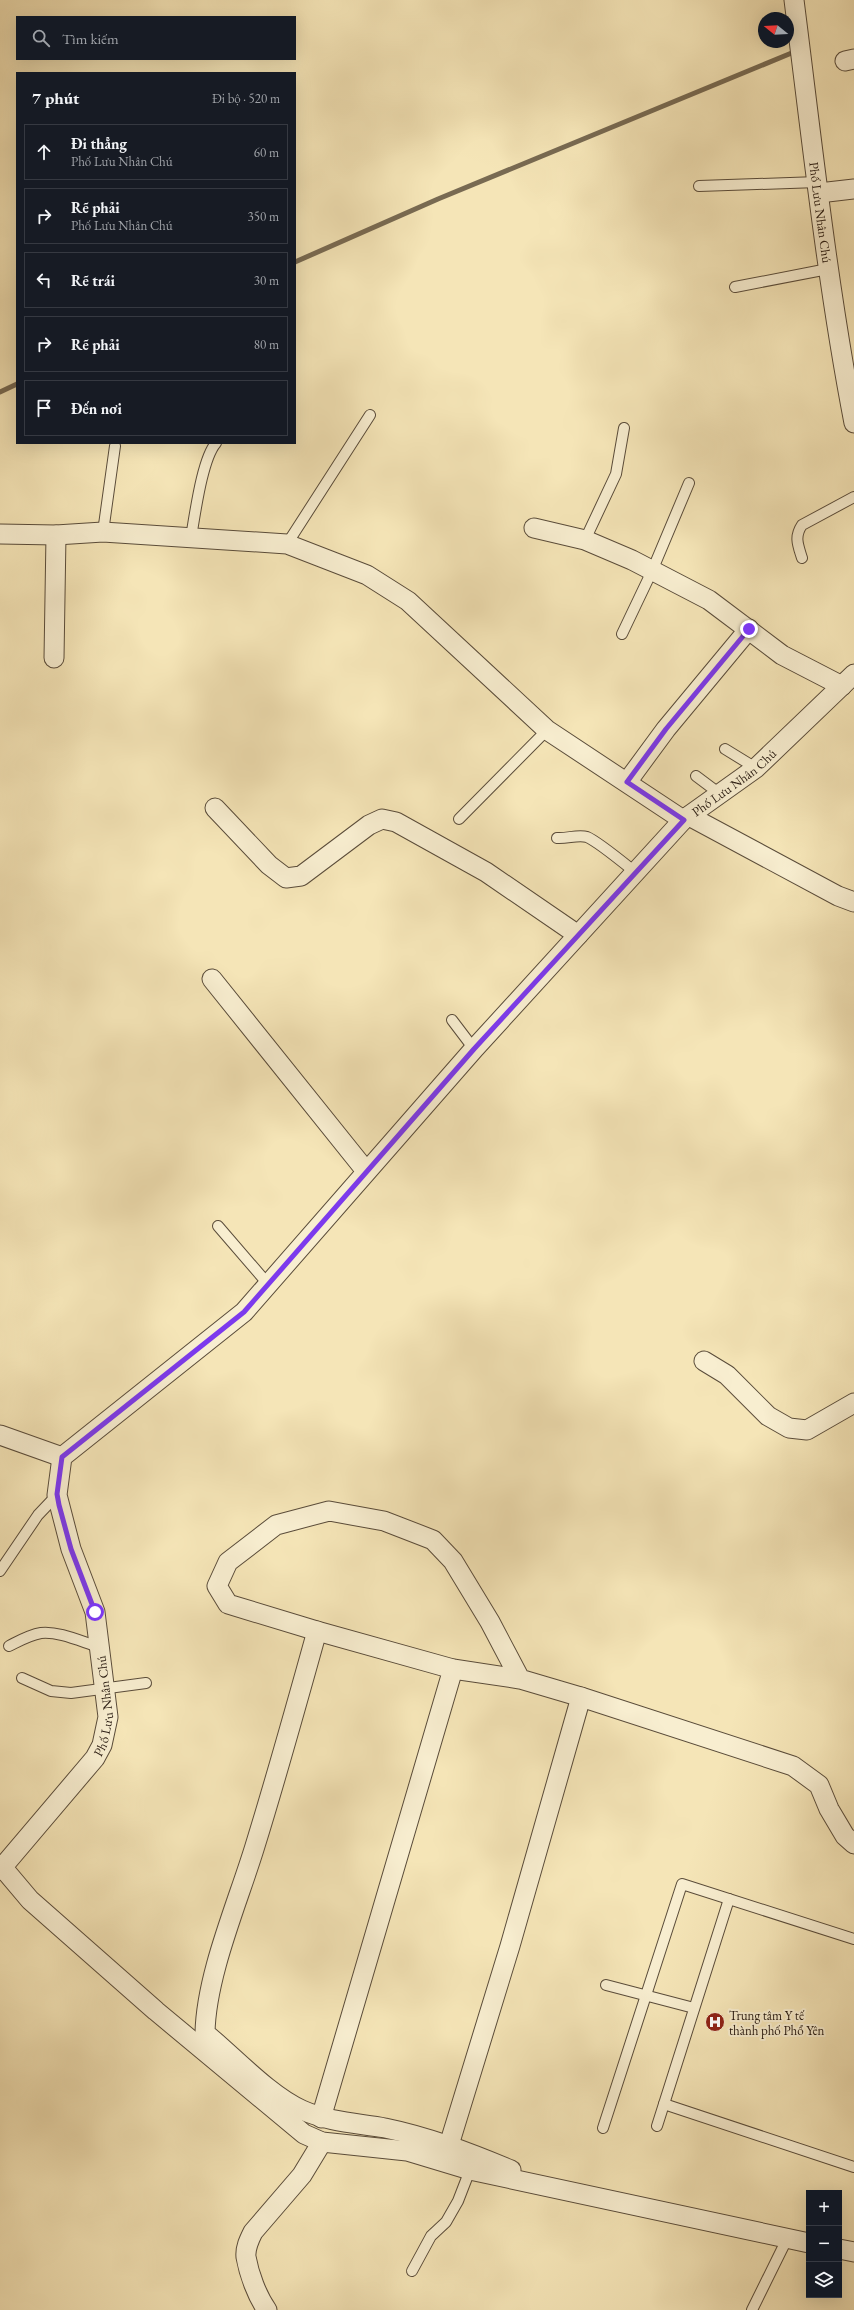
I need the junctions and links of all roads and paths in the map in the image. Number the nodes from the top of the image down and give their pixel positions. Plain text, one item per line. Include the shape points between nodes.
1 (794, 0) edge
2 (699, 186) dead end
3 (818, 187) junction
4 (854, 189) edge
5 (828, 269) junction
6 (735, 287) dead end
7 (848, 357) edge
8 (370, 415) dead end
9 (854, 423) edge
10 (624, 428) dead end
11 (215, 444) edge
12 (115, 446) dead end
13 (689, 483) dead end
14 (854, 497) edge
15 (534, 528) dead end
16 (104, 532) junction
17 (0, 534) edge
18 (56, 535) junction
19 (191, 537) junction
20 (585, 540) junction
21 (287, 544) junction
22 (802, 558) dead end
23 (652, 571) junction
24 (749, 629) junction
25 (622, 634) dead end
26 (54, 658) dead end
27 (848, 680) edge
28 (547, 730) junction
29 (725, 749) dead end
30 (756, 768) junction
31 (696, 776) dead end
32 (627, 782) junction
33 (720, 794) junction
34 (215, 808) dead end
35 (686, 818) junction
36 (459, 819) dead end
37 (557, 838) dead end
38 (635, 872) junction
39 (854, 902) edge
40 (578, 935) junction
41 (212, 979) dead end
42 (452, 1020) dead end
43 (474, 1049) junction
44 (366, 1171) junction
45 (218, 1226) dead end
46 (268, 1284) junction
47 (704, 1361) dead end
48 (854, 1402) edge
49 (0, 1435) edge
50 (62, 1457) junction
51 (57, 1494) junction
52 (0, 1571) edge
53 (317, 1632) junction
54 (9, 1646) dead end
55 (99, 1647) junction
56 (453, 1669) junction
57 (22, 1678) dead end
58 (520, 1679) junction
59 (146, 1683) dead end
60 (104, 1690) junction
61 (581, 1697) junction
62 (854, 1844) edge
63 (3, 1863) edge
64 (729, 1899) junction
65 (854, 1939) edge
66 (606, 1985) dead end
67 (646, 1996) junction
68 (694, 2008) junction
69 (664, 2104) junction
70 (322, 2118) junction
71 (657, 2126) dead end
72 (603, 2128) dead end
73 (322, 2142) junction
74 (449, 2145) junction
75 (854, 2167) edge
76 (470, 2170) junction
77 (541, 2185) junction
78 (787, 2239) junction
79 (806, 2242) edge
80 (842, 2250) edge
81 (854, 2252) edge
82 (412, 2271) dead end
83 (267, 2310) edge
84 (752, 2310) edge

1 - 3 street, Phố Lưu Nhân Chú
2 - 3 lane
3 - 4 street
3 - 5 street, Phố Lưu Nhân Chú
5 - 6 lane
5 - 7 street, Phố Lưu Nhân Chú
7 - 9 street, Phố Lưu Nhân Chú
8 - 21 lane
10 - 20 lane via 616,474
11 - 19 lane via 204,475
12 - 16 lane
13 - 23 lane
14 - 22 lane via 802,525 796,540
15 - 20 street
16 - 18 street
16 - 19 street
17 - 18 street
18 - 26 street
19 - 21 street
20 - 23 street
21 - 28 street via 367,575 408,600
23 - 24 street via 709,600
23 - 25 lane
24 - 27 street via 782,656
24 - 32 street via 666,729
27 - 30 street, Phố Lưu Nhân Chú
28 - 32 street
28 - 36 lane
29 - 30 lane
30 - 33 street, Phố Lưu Nhân Chú
31 - 33 lane
32 - 35 street
33 - 35 street, Phố Lưu Nhân Chú
34 - 40 street via 269,865 286,878 301,876 369,825 382,819 396,822 486,872
35 - 38 street, Phố Lưu Nhân Chú
35 - 39 street
37 - 38 lane via 567,840 577,836 587,837
38 - 40 street, Phố Lưu Nhân Chú
40 - 43 street, Phố Lưu Nhân Chú
41 - 44 street
42 - 43 lane
43 - 44 street, Phố Lưu Nhân Chú
44 - 46 street, Phố Lưu Nhân Chú
45 - 46 lane
46 - 50 street, Phố Lưu Nhân Chú via 244,1312
47 - 48 street via 727,1375 768,1416 789,1428 807,1430
49 - 50 street
50 - 51 street, Phố Lưu Nhân Chú
51 - 52 lane via 38,1515
51 - 55 street, Phố Lưu Nhân Chú via 71,1549 92,1602
53 - 56 street
53 - 58 street via 228,1604 217,1586 228,1562 276,1524 328,1511 384,1521 433,1540 453,1561 490,1622
53 - 70 street via 255,1846 218,1960 205,2019 205,2033 275,2093 300,2110
54 - 55 lane via 32,1635 43,1633
55 - 60 street, Phố Lưu Nhân Chú
56 - 58 street
56 - 70 street
57 - 60 lane via 51,1691 71,1693
58 - 61 street
59 - 60 lane
60 - 63 street, Phố Lưu Nhân Chú via 108,1717 99,1752
61 - 62 street via 793,1766 819,1785 832,1814
61 - 74 street via 510,1946
63 - 73 street via 30,1900 156,2011 304,2134
64 - 65 lane
64 - 67 lane via 682,1884
64 - 68 lane
66 - 67 lane
67 - 68 lane
67 - 72 lane
68 - 69 lane
69 - 71 lane
69 - 75 lane
70 - 74 street via 385,2128
73 - 76 street via 407,2151
73 - 83 street via 302,2175 252,2232 247,2244 246,2256 260,2301
74 - 77 street
76 - 77 street
76 - 82 lane via 449,2217 431,2236
77 - 78 street
78 - 79 street
78 - 84 lane
80 - 81 street

